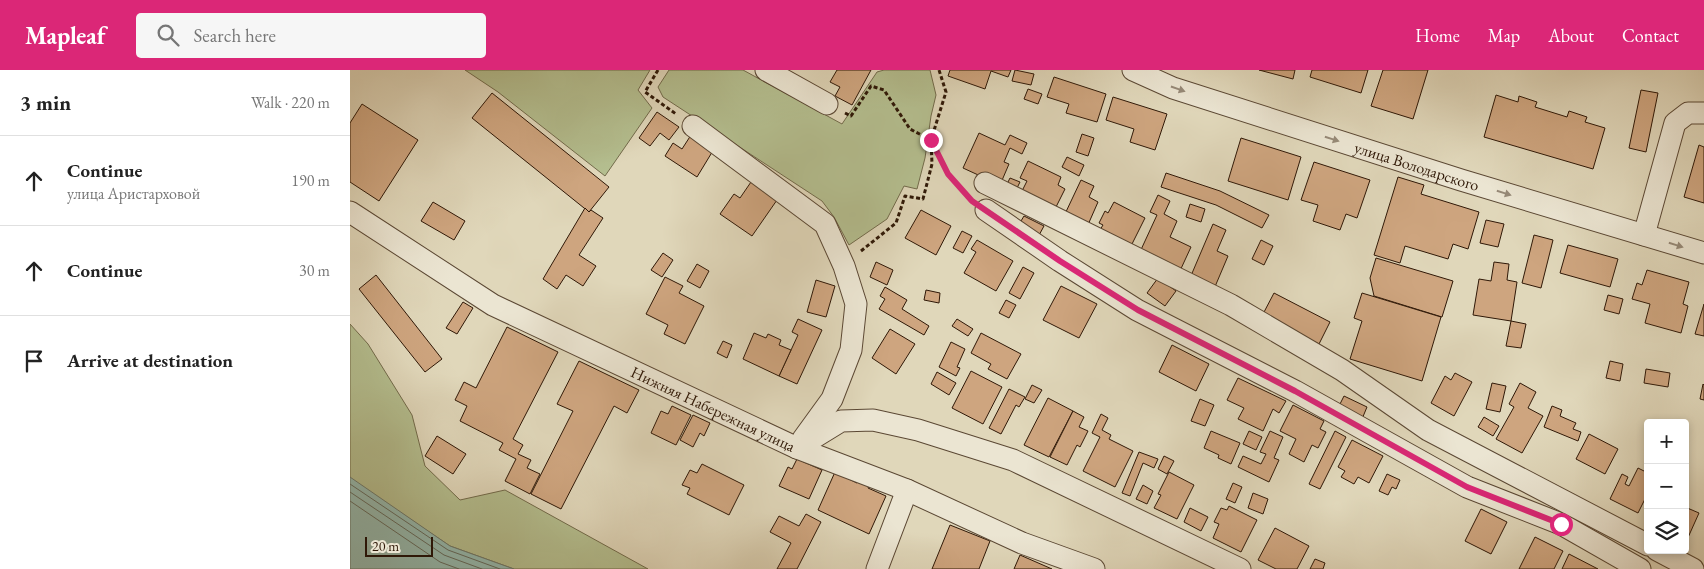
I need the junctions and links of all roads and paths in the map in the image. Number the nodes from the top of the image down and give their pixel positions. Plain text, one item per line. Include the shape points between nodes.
1 (658, 70) edge
2 (766, 70) edge
3 (939, 70) edge
4 (1133, 70) edge
5 (832, 107) joint
6 (1704, 112) edge
7 (692, 126) joint
8 (931, 140) junction
9 (985, 183) dead end
10 (986, 210) joint
11 (350, 212) edge
12 (1644, 235) junction
13 (1704, 253) edge
14 (857, 254) dead end
15 (797, 448) junction
16 (907, 490) junction
17 (1644, 543) edge
18 (1665, 554) edge
19 (877, 569) edge
20 (1094, 569) edge
21 (1240, 569) edge
22 (1640, 569) edge
23 (1693, 569) edge

1 - 7 path via 645,92
2 - 5 street
3 - 8 path via 946,92
4 -> 12 street, улица Володарского via 1173,88
5 - 8 path via 852,116 872,86 884,90 910,129
6 - 12 street via 1688,112 1675,122
7 - 15 street via 825,224 844,266 856,304 851,350 832,399
8 - 10 path via 948,174 972,201
8 - 14 path via 932,164 923,199 905,196 896,223
9 - 17 street via 1231,305 1342,370 1428,430
10 - 22 street via 1138,310 1295,391 1467,487 1561,524
11 - 15 street, Нижняя Набережная улица via 493,305
12 -> 13 street, улица Володарского
15 - 16 street, Нижняя Набережная улица
15 - 21 street via 841,421 873,420 918,430 1013,460
16 - 19 street
16 - 20 street, Нижняя Набережная улица via 1022,543
18 - 23 street

